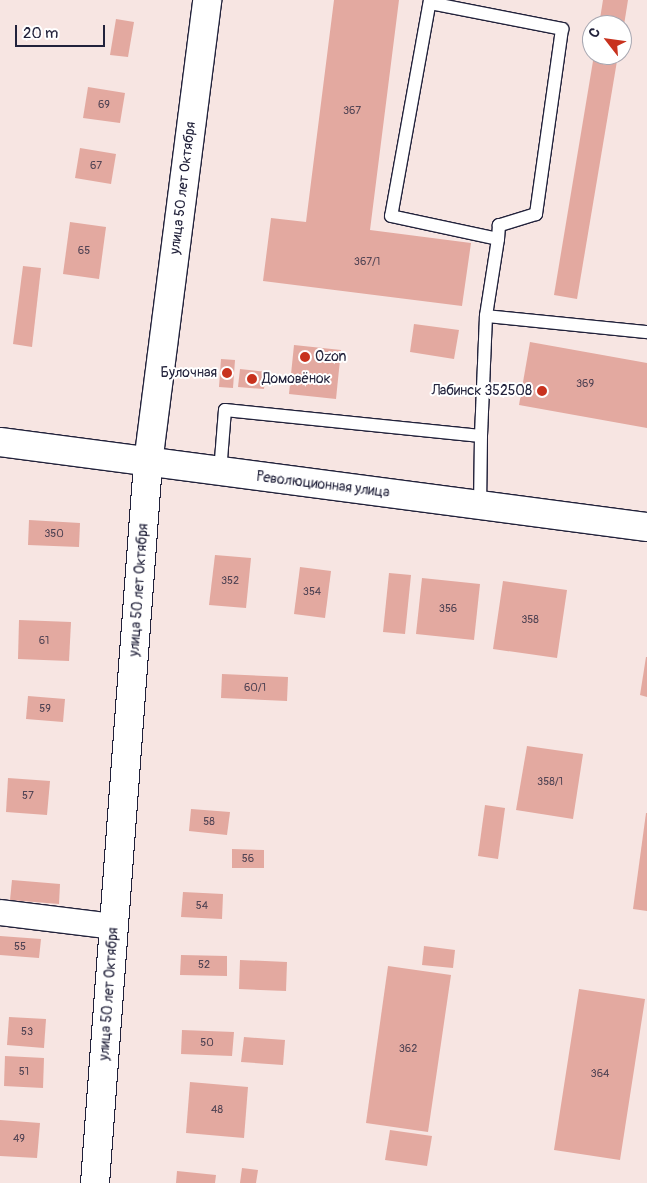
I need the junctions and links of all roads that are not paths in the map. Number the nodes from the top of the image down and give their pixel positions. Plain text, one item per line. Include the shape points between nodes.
1 (207, 0) edge
2 (430, 2) edge
3 (498, 239) junction
4 (486, 316) junction
5 (647, 332) edge
6 (481, 436) junction
7 (0, 442) edge
8 (148, 463) junction
9 (220, 472) junction
10 (480, 506) junction
11 (647, 527) edge
12 (0, 912) edge
13 (114, 926) junction
14 (95, 1183) edge

1 - 8 street, улица 50 лет Октября
2 - 3 lane via 391,216
2 - 3 lane via 562,29 536,214 498,225
3 - 4 lane
4 - 5 lane
4 - 6 lane
6 - 9 lane via 226,410
6 - 10 lane
7 - 8 street, Революционная улица
8 - 9 street, Революционная улица
8 - 13 street, улица 50 лет Октября
9 - 10 street, Революционная улица
10 - 11 street, Революционная улица
12 - 13 street
13 - 14 street, улица 50 лет Октября

